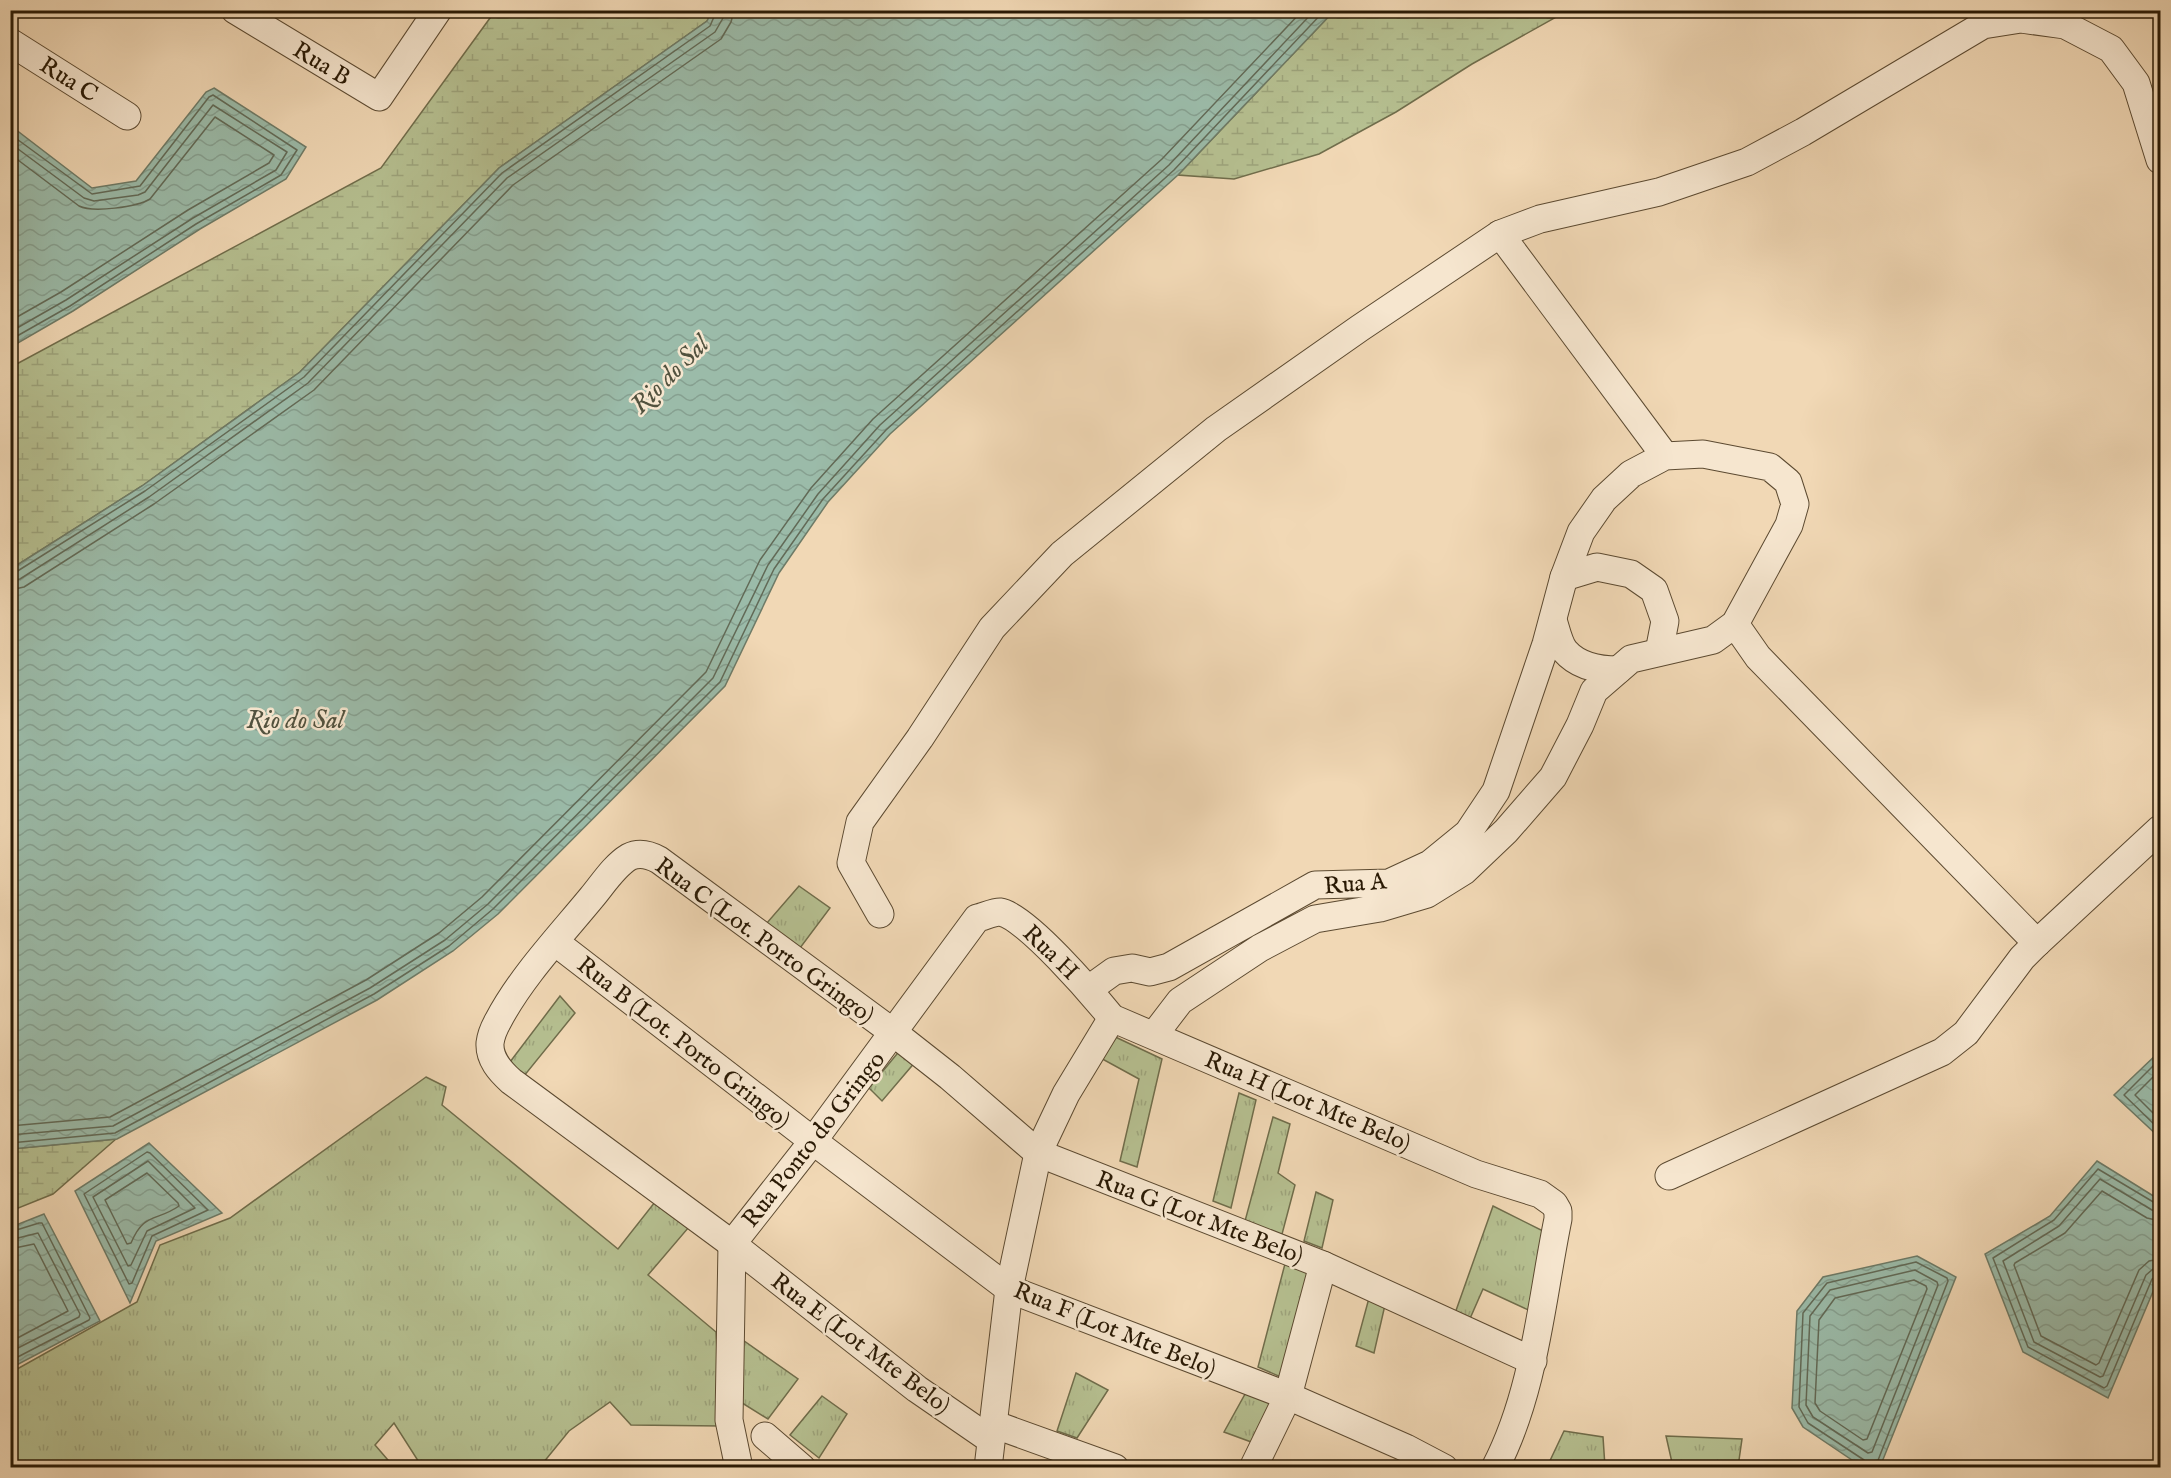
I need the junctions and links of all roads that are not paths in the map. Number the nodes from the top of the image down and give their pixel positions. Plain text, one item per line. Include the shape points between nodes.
1 (235, 10) edge
2 (438, 10) edge
3 (10, 42) edge
4 (127, 116) dead end
5 (2160, 160) edge
6 (1500, 234) junction
7 (1665, 456) junction
8 (1564, 577) junction
9 (1553, 620) junction
10 (1735, 624) junction
11 (1659, 652) junction
12 (1575, 658) junction
13 (1618, 670) junction
14 (1535, 674) junction
15 (1594, 691) junction
16 (2160, 829) edge
17 (880, 914) dead end
18 (977, 918) joint
19 (555, 942) junction
20 (2037, 942) junction
21 (1150, 972) junction
22 (1089, 989) junction
23 (1180, 1001) junction
24 (1112, 1018) junction
25 (894, 1033) junction
26 (1154, 1035) junction
27 (813, 1142) junction
28 (1038, 1153) junction
29 (1669, 1176) dead end
30 (732, 1244) junction
31 (1323, 1265) junction
32 (1009, 1289) junction
33 (1533, 1361) junction
34 (1288, 1396) junction
35 (992, 1432) junction
36 (765, 1436) dead end
37 (1402, 1458) edge
38 (739, 1467) edge
39 (802, 1467) edge
40 (988, 1467) edge
41 (1115, 1467) edge
42 (1253, 1467) edge
43 (1444, 1467) edge
44 (1495, 1467) edge

1 - 2 street, Rua B via 379,97
3 - 4 street, Rua C
5 - 6 street via 2136,83 2111,49 2066,25 2021,19 1983,26 1747,162 1659,192 1540,219
6 - 7 street
6 - 17 street via 1216,429 1062,554 992,628 860,822 851,863
7 - 8 street, Rua A via 1631,474 1604,499 1581,532
7 - 10 street via 1702,454 1770,466 1788,482 1795,504 1789,525
8 - 9 street, Rua A
8 - 11 street via 1597,567 1631,574 1654,590 1665,621
9 - 12 street
9 - 14 street, Rua A
10 - 11 street, Rua A via 1713,640
10 - 20 street via 1758,657
11 - 13 street, Rua A via 1631,658
12 - 13 street via 1605,670
12 - 14 street
12 - 15 street
13 - 15 street, Rua A
14 - 21 street, Rua A via 1496,791 1468,833 1430,864 1389,883 1315,885 1169,967
15 - 23 street, Rua A via 1553,777 1464,871 1427,894 1380,908 1315,919 1260,948
16 - 20 street
18 - 22 street, Rua H via 999,912 1020,922
18 - 25 street, Rua Ponto do Gringo
19 - 25 street, Rua C (Lot. Porto Gringo) via 616,868 633,856 647,855
19 - 27 street, Rua B (Lot. Porto Gringo)
19 - 30 street, Rua E (Lot Mte Belo) via 517,990 492,1033 490,1050 500,1071
20 - 29 street via 1966,1033 1942,1052
21 - 22 street, Rua A via 1132,968 1114,971
21 - 23 street
22 - 24 street, Rua H (Lot Mte Belo)
23 - 26 street, Rua A
24 - 26 street, Rua H (Lot Mte Belo)
24 - 28 street via 1066,1094
25 - 27 street, Rua Ponto do Gringo
25 - 28 street, Rua G (Lot Mte Belo)
26 - 33 street, Rua H (Lot Mte Belo) via 1476,1174 1540,1194 1554,1204 1558,1219
27 - 30 street, Rua Ponto do Gringo
27 - 32 street, Rua F (Lot Mte Belo)
28 - 31 street, Rua G (Lot Mte Belo)
28 - 32 street
30 - 35 street, Rua E (Lot Mte Belo) via 917,1389
30 - 38 street via 729,1420
31 - 33 street, Rua G (Lot Mte Belo)
31 - 34 street
32 - 34 street, Rua F (Lot Mte Belo)
32 - 35 street
33 - 44 street
34 - 37 street, Rua F (Lot Mte Belo)
34 - 42 street
35 - 40 street
35 - 41 street, Rua E (Lot Mte Belo)
36 - 39 street
37 - 43 street, Rua F (Lot Mte Belo)

